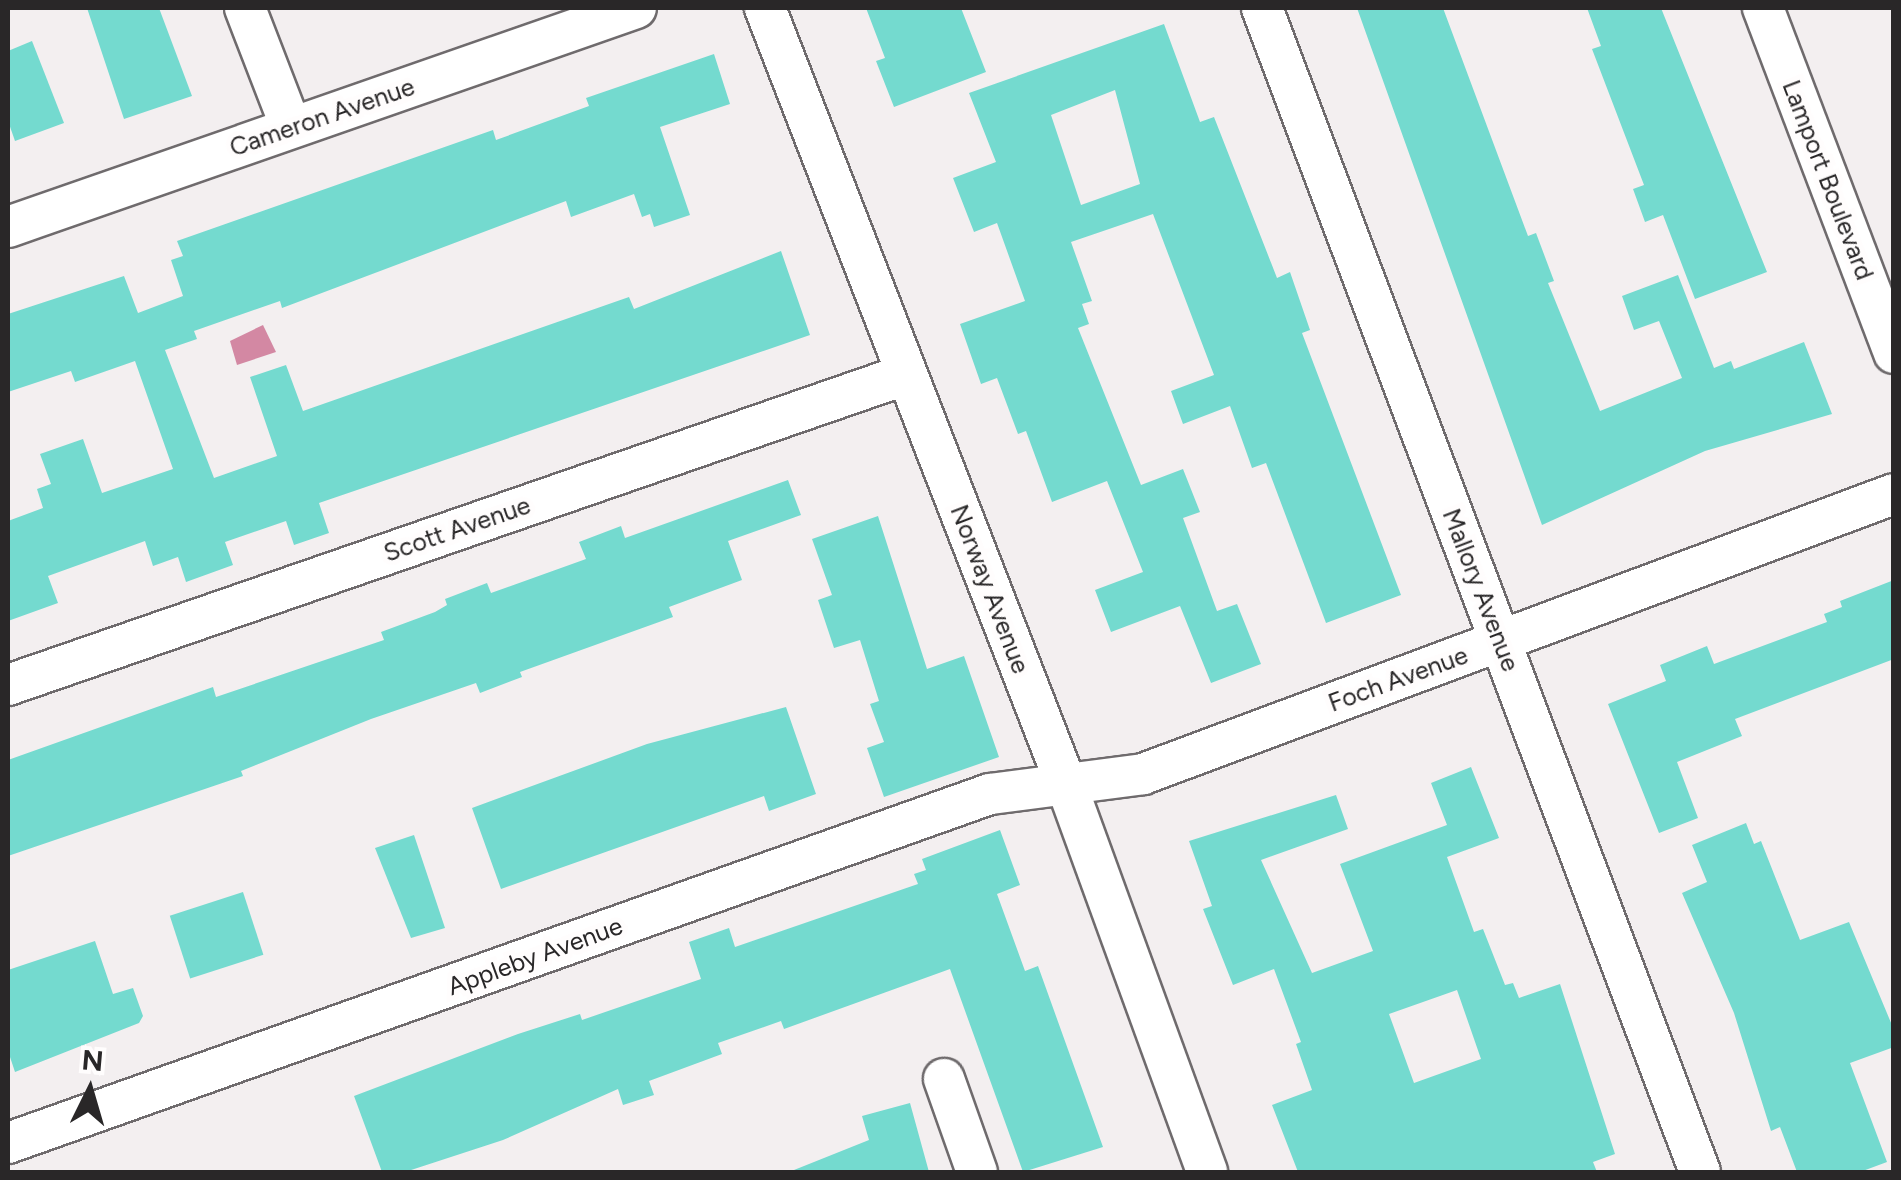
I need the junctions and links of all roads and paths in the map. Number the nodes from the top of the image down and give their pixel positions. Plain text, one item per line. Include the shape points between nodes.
1 (245, 8) edge
2 (636, 8) edge
3 (765, 8) edge
4 (1262, 8) edge
5 (1763, 8) edge
6 (291, 127) junction
7 (8, 227) edge
8 (1894, 353) edge
9 (906, 374) junction
10 (1894, 494) edge
11 (1500, 641) junction
12 (8, 685) edge
13 (1066, 784) junction
14 (944, 1078) dead end
15 (8, 1143) edge
16 (978, 1172) edge
17 (1208, 1172) edge
18 (1700, 1172) edge

1 - 6 street
2 - 6 street, Cameron Avenue
3 - 9 street, Norway Avenue
4 - 11 street, Mallory Avenue
5 - 8 street, Lamport Boulevard
6 - 7 street, Cameron Avenue
9 - 12 street, Scott Avenue
9 - 13 street, Norway Avenue
10 - 11 street, Foch Avenue
11 - 13 street, Foch Avenue via 1143,774
11 - 18 street, Mallory Avenue
13 - 15 street, Appleby Avenue via 990,794
13 - 17 street, Norway Avenue
14 - 16 street

